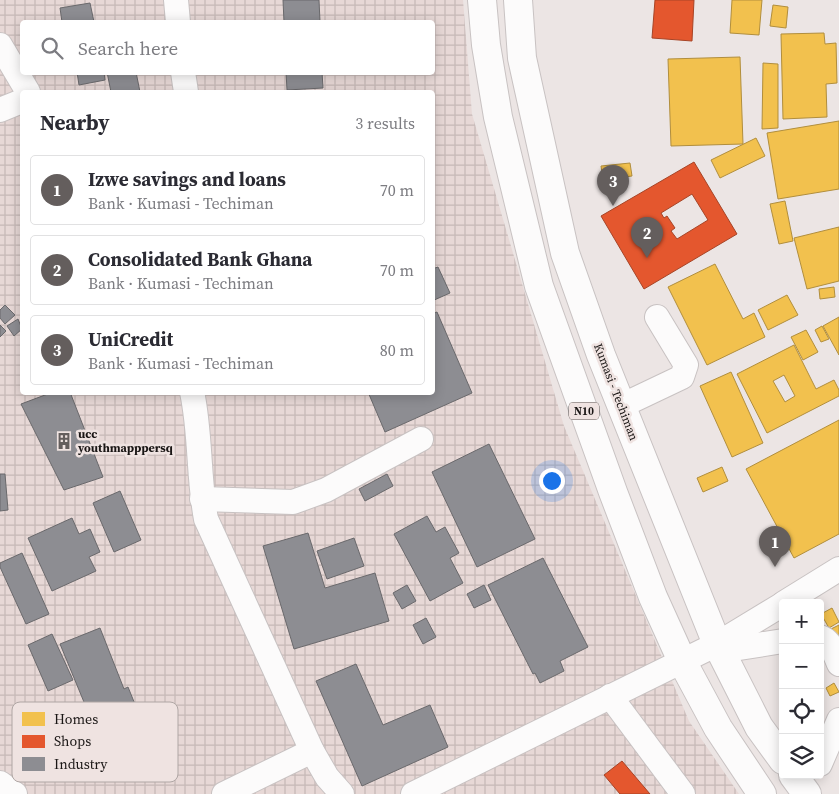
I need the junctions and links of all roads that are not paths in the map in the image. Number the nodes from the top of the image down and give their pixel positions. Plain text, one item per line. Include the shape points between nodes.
1 (176, 0) edge
2 (482, 0) edge
3 (518, 0) edge
4 (178, 20) edge
5 (0, 45) edge
6 (183, 75) edge
7 (27, 90) edge
8 (186, 90) edge
9 (20, 101) edge
10 (0, 110) edge
11 (658, 316) dead end
12 (193, 395) edge
13 (621, 406) junction
14 (421, 439) dead end
15 (202, 499) junction
16 (839, 569) edge
17 (790, 599) edge
18 (779, 606) edge
19 (824, 637) edge
20 (779, 641) edge
21 (718, 647) junction
22 (682, 661) junction
23 (839, 664) edge
24 (610, 696) junction
25 (839, 720) edge
26 (312, 752) junction
27 (779, 754) edge
28 (824, 755) edge
29 (796, 779) edge
30 (814, 779) edge
31 (0, 783) edge
32 (15, 794) edge
33 (224, 794) edge
34 (342, 794) edge
35 (413, 794) edge
36 (683, 794) edge
37 (762, 794) edge
38 (807, 794) edge

1 - 4 street
2 - 22 highway, N10 via 498,117 539,286 653,597
3 - 13 highway, Kumasi - Techiman via 522,58 565,253
5 - 7 street
6 - 8 street
9 - 10 street
11 - 13 street via 686,365 682,377
12 - 15 street
13 - 21 highway, Kumasi - Techiman
14 - 15 street via 326,490 293,502
15 - 26 street via 215,541
16 - 17 street
18 - 21 street
19 - 23 street
20 - 21 street
21 - 22 street
21 - 27 highway, Kumasi - Techiman via 759,726
22 - 24 street
22 - 37 highway, N10 via 718,728
24 - 35 street
24 - 36 street
25 - 28 street
26 - 33 street
26 - 34 street
29 - 38 highway
30 - 38 street
31 - 32 street

